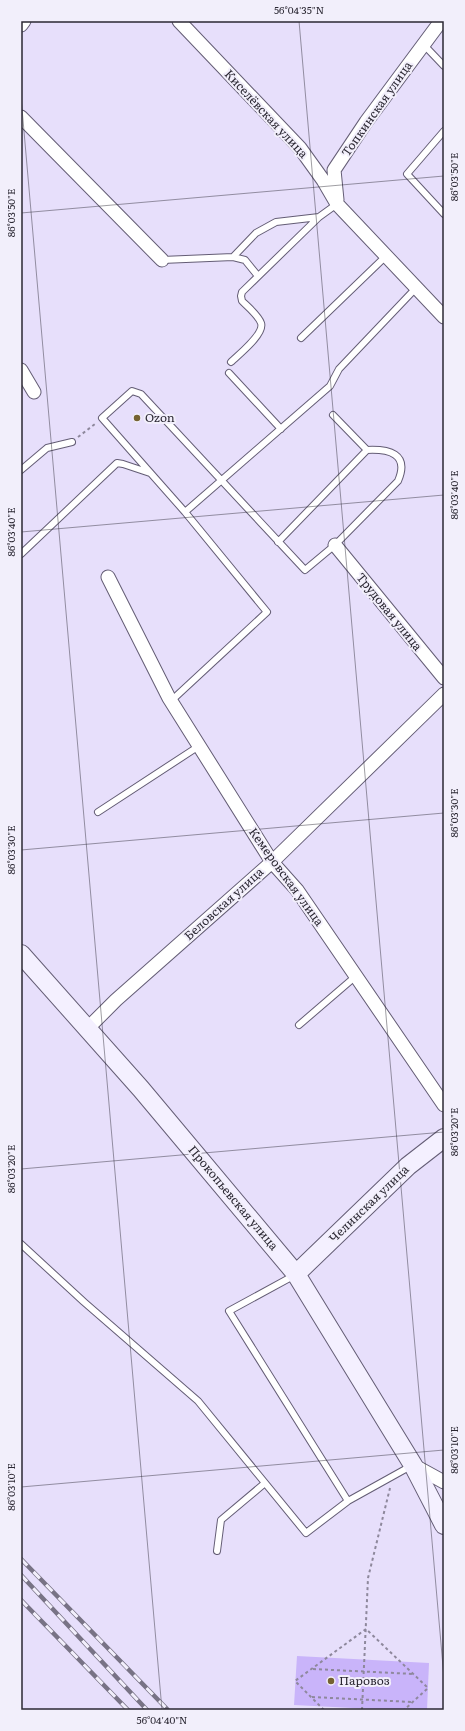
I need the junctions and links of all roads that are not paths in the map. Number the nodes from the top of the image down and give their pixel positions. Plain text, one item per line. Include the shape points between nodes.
1 (24, 21) edge
2 (179, 21) edge
3 (442, 21) edge
4 (21, 25) edge
5 (424, 45) junction
6 (444, 66) edge
7 (21, 117) edge
8 (444, 131) edge
9 (337, 204) junction
10 (444, 214) edge
11 (319, 217) junction
12 (386, 256) junction
13 (232, 257) junction
14 (162, 260) joint
15 (258, 276) junction
16 (416, 288) junction
17 (444, 317) edge
18 (301, 338) dead end
19 (231, 362) dead end
20 (21, 370) edge
21 (228, 373) dead end
22 (34, 392) dead end
23 (333, 415) dead end
24 (281, 429) junction
25 (72, 442) road end
26 (367, 450) junction
27 (21, 470) edge
28 (152, 474) junction
29 (221, 482) junction
30 (185, 512) junction
31 (278, 542) junction
32 (335, 545) junction
33 (21, 554) edge
34 (108, 577) dead end
35 (444, 678) edge
36 (444, 694) edge
37 (170, 701) junction
38 (199, 746) junction
39 (98, 812) dead end
40 (272, 862) junction
41 (21, 954) edge
42 (356, 976) junction
43 (299, 1025) dead end
44 (87, 1029) junction
45 (444, 1105) edge
46 (444, 1138) edge
47 (21, 1244) edge
48 (296, 1274) junction
49 (413, 1465) junction
50 (444, 1482) edge
51 (264, 1483) junction
52 (348, 1501) junction
53 (444, 1525) edge
54 (217, 1551) dead end

1 - 4 street
2 - 9 street, Киселёвская улица via 300,148
3 - 5 street, Топкинская улица
5 - 6 lane
5 - 9 street, Топкинская улица via 366,122 334,170
7 - 14 street
8 - 10 lane via 407,174
9 - 11 lane
9 - 12 street, Киселёвская улица
11 - 13 lane via 276,222 256,233
11 - 15 lane
12 - 16 street, Киселёвская улица
12 - 18 lane
13 - 14 lane
13 - 15 lane via 245,260
15 - 19 lane via 241,296 262,326 258,336
16 - 17 street, Киселёвская улица
16 - 24 lane via 339,369 330,386
20 - 22 street
21 - 24 lane
23 - 26 lane
24 - 29 lane
25 - 27 lane via 47,448
26 - 31 lane
26 - 32 lane via 383,449 393,452 401,461 402,473 398,481
28 - 29 lane via 102,418 132,391 136,392
28 - 30 lane
28 - 33 lane via 117,464
29 - 30 lane
29 - 31 lane
30 - 37 lane via 267,612
31 - 32 lane via 305,570
32 - 35 street, Трудовая улица
34 - 37 street, Кемеровская улица
36 - 40 street, Беловская улица
37 - 38 street, Кемеровская улица
38 - 39 lane
38 - 40 street, Кемеровская улица
40 - 42 street, Кемеровская улица via 297,890
40 - 44 street, Беловская улица via 116,1000
41 - 44 main road, Прокопьевская улица
42 - 43 lane
42 - 45 street, Кемеровская улица
44 - 48 main road, Прокопьевская улица via 141,1089
46 - 48 main road, Челинская улица via 408,1166
47 - 51 lane via 198,1401
48 - 49 main road, Прокопьевская улица
48 - 52 lane via 229,1311
49 - 50 street, Прокопьевская улица
49 - 52 lane
49 - 53 main road, Прокопьевская улица
51 - 52 lane via 306,1533
51 - 54 lane via 221,1520

